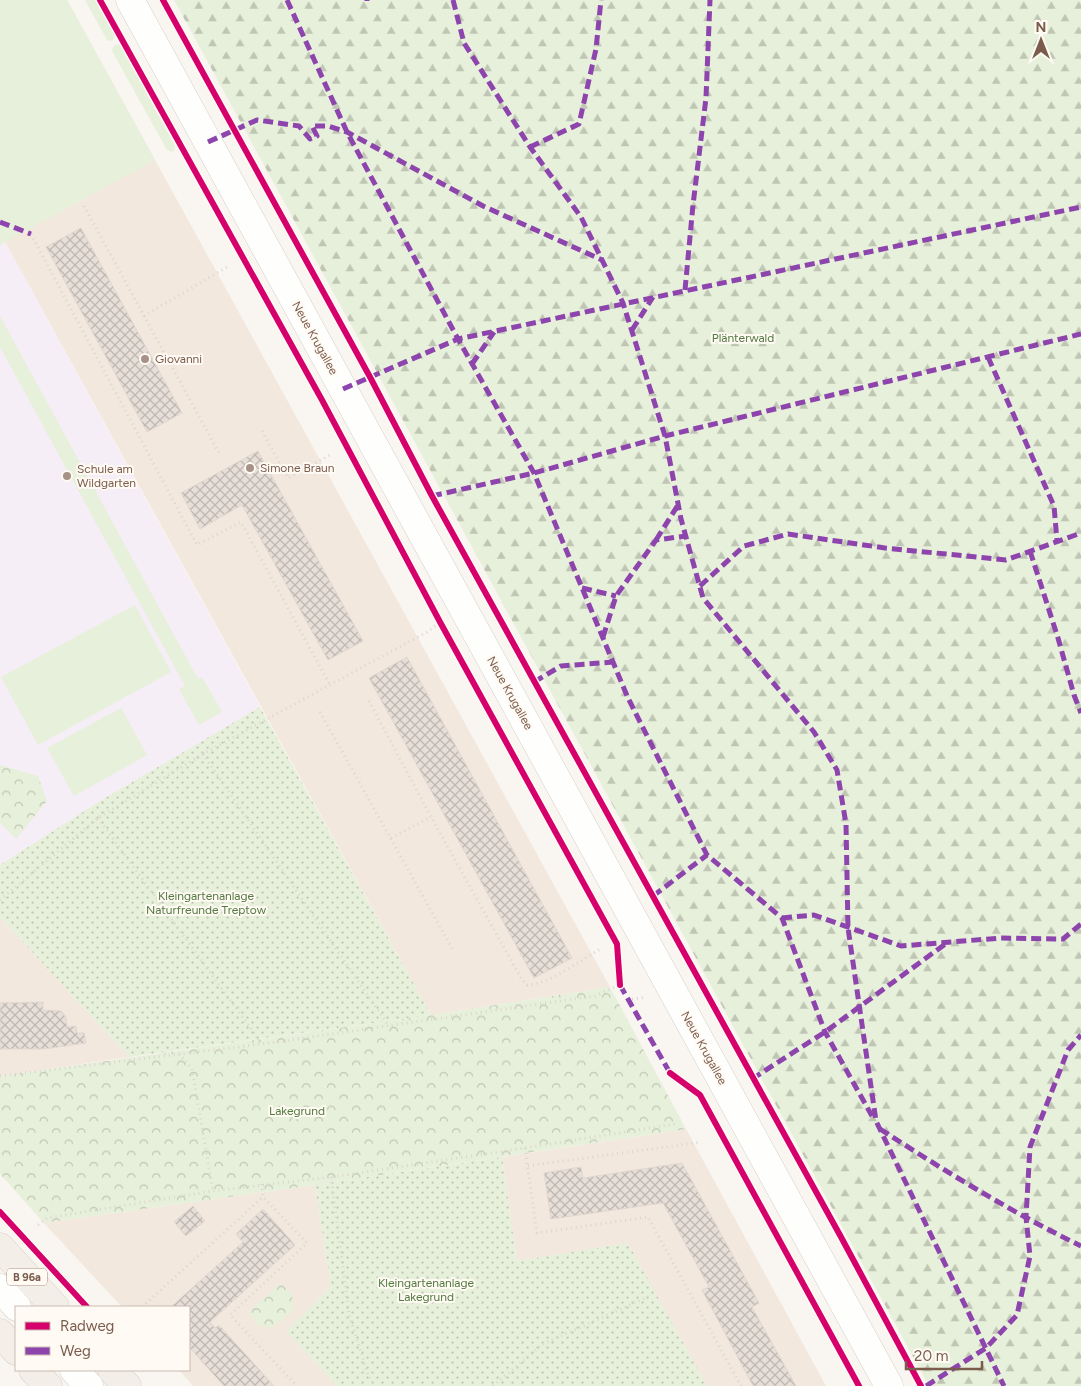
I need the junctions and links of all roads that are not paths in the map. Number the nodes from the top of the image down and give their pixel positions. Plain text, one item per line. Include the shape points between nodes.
1 (130, 0) edge
2 (0, 1247) edge
3 (0, 1288) edge
4 (16, 1306) edge
5 (54, 1306) edge
6 (0, 1333) edge
7 (15, 1350) edge
8 (34, 1371) edge
9 (75, 1371) edge
10 (113, 1371) edge
11 (48, 1386) edge
12 (89, 1386) edge
13 (127, 1386) edge
14 (889, 1386) edge

1 - 14 street, Neue Krugallee
2 - 5 main road, B 96a
3 - 4 street
6 - 7 main road
8 - 11 main road
9 - 12 street
10 - 13 main road

